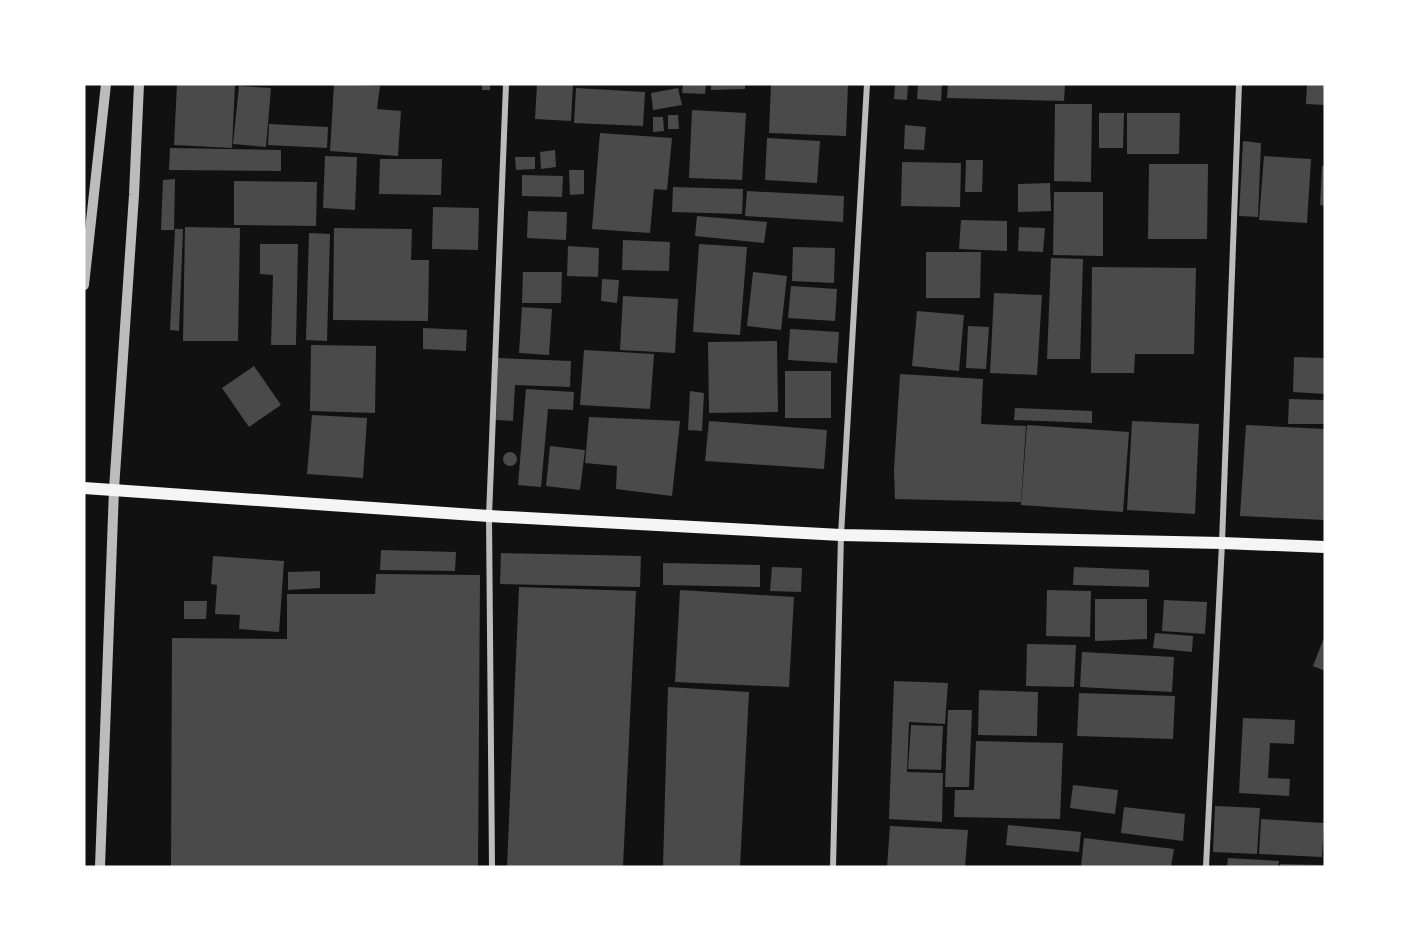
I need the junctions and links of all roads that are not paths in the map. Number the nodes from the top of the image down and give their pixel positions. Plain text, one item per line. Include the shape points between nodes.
1 (106, 84) edge
2 (139, 84) edge
3 (506, 84) edge
4 (867, 84) edge
5 (1239, 84) edge
6 (84, 285) edge
7 (84, 488) edge
8 (114, 489) junction
9 (489, 516) junction
10 (841, 535) junction
11 (1222, 543) junction
12 (1325, 548) edge
13 (100, 867) edge
14 (492, 867) edge
15 (833, 867) edge
16 (1206, 867) edge

1 - 6 street
2 - 8 street
3 - 9 street
4 - 10 street
5 - 11 street
7 - 8 main road
8 - 9 main road
8 - 13 street
9 - 10 main road
9 - 14 street
10 - 11 main road
10 - 15 street
11 - 12 main road
11 - 16 street

